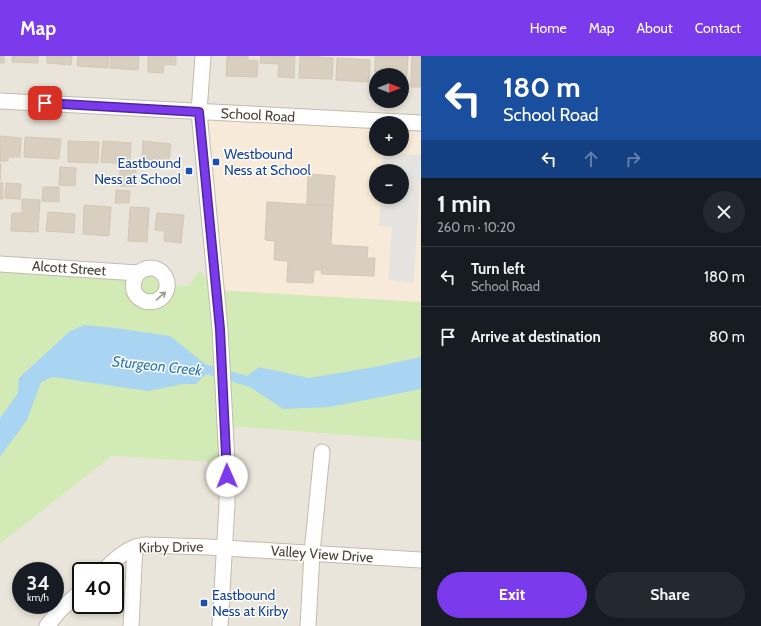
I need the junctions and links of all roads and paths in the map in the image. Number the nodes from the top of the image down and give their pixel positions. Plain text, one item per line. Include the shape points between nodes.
1 (203, 56) edge
2 (0, 101) edge
3 (199, 112) junction
4 (421, 123) edge
5 (0, 264) edge
6 (138, 272) dead end
7 (322, 452) dead end
8 (135, 546) junction
9 (224, 548) junction
10 (312, 553) junction
11 (421, 560) edge
12 (113, 562) edge
13 (72, 599) edge
14 (47, 626) edge
15 (131, 626) edge
16 (220, 626) edge
17 (308, 626) edge

1 - 3 street
2 - 3 street, School Road
3 - 4 street, School Road
3 - 9 street via 220,329 227,462
5 - 6 street, Alcott Street
7 - 10 street
8 - 9 street, Kirby Drive
8 - 12 street, Kirby Drive
8 - 15 street
9 - 10 street, Valley View Drive
9 - 16 street
10 - 11 street, Valley View Drive
10 - 17 street
13 - 14 street via 58,611

